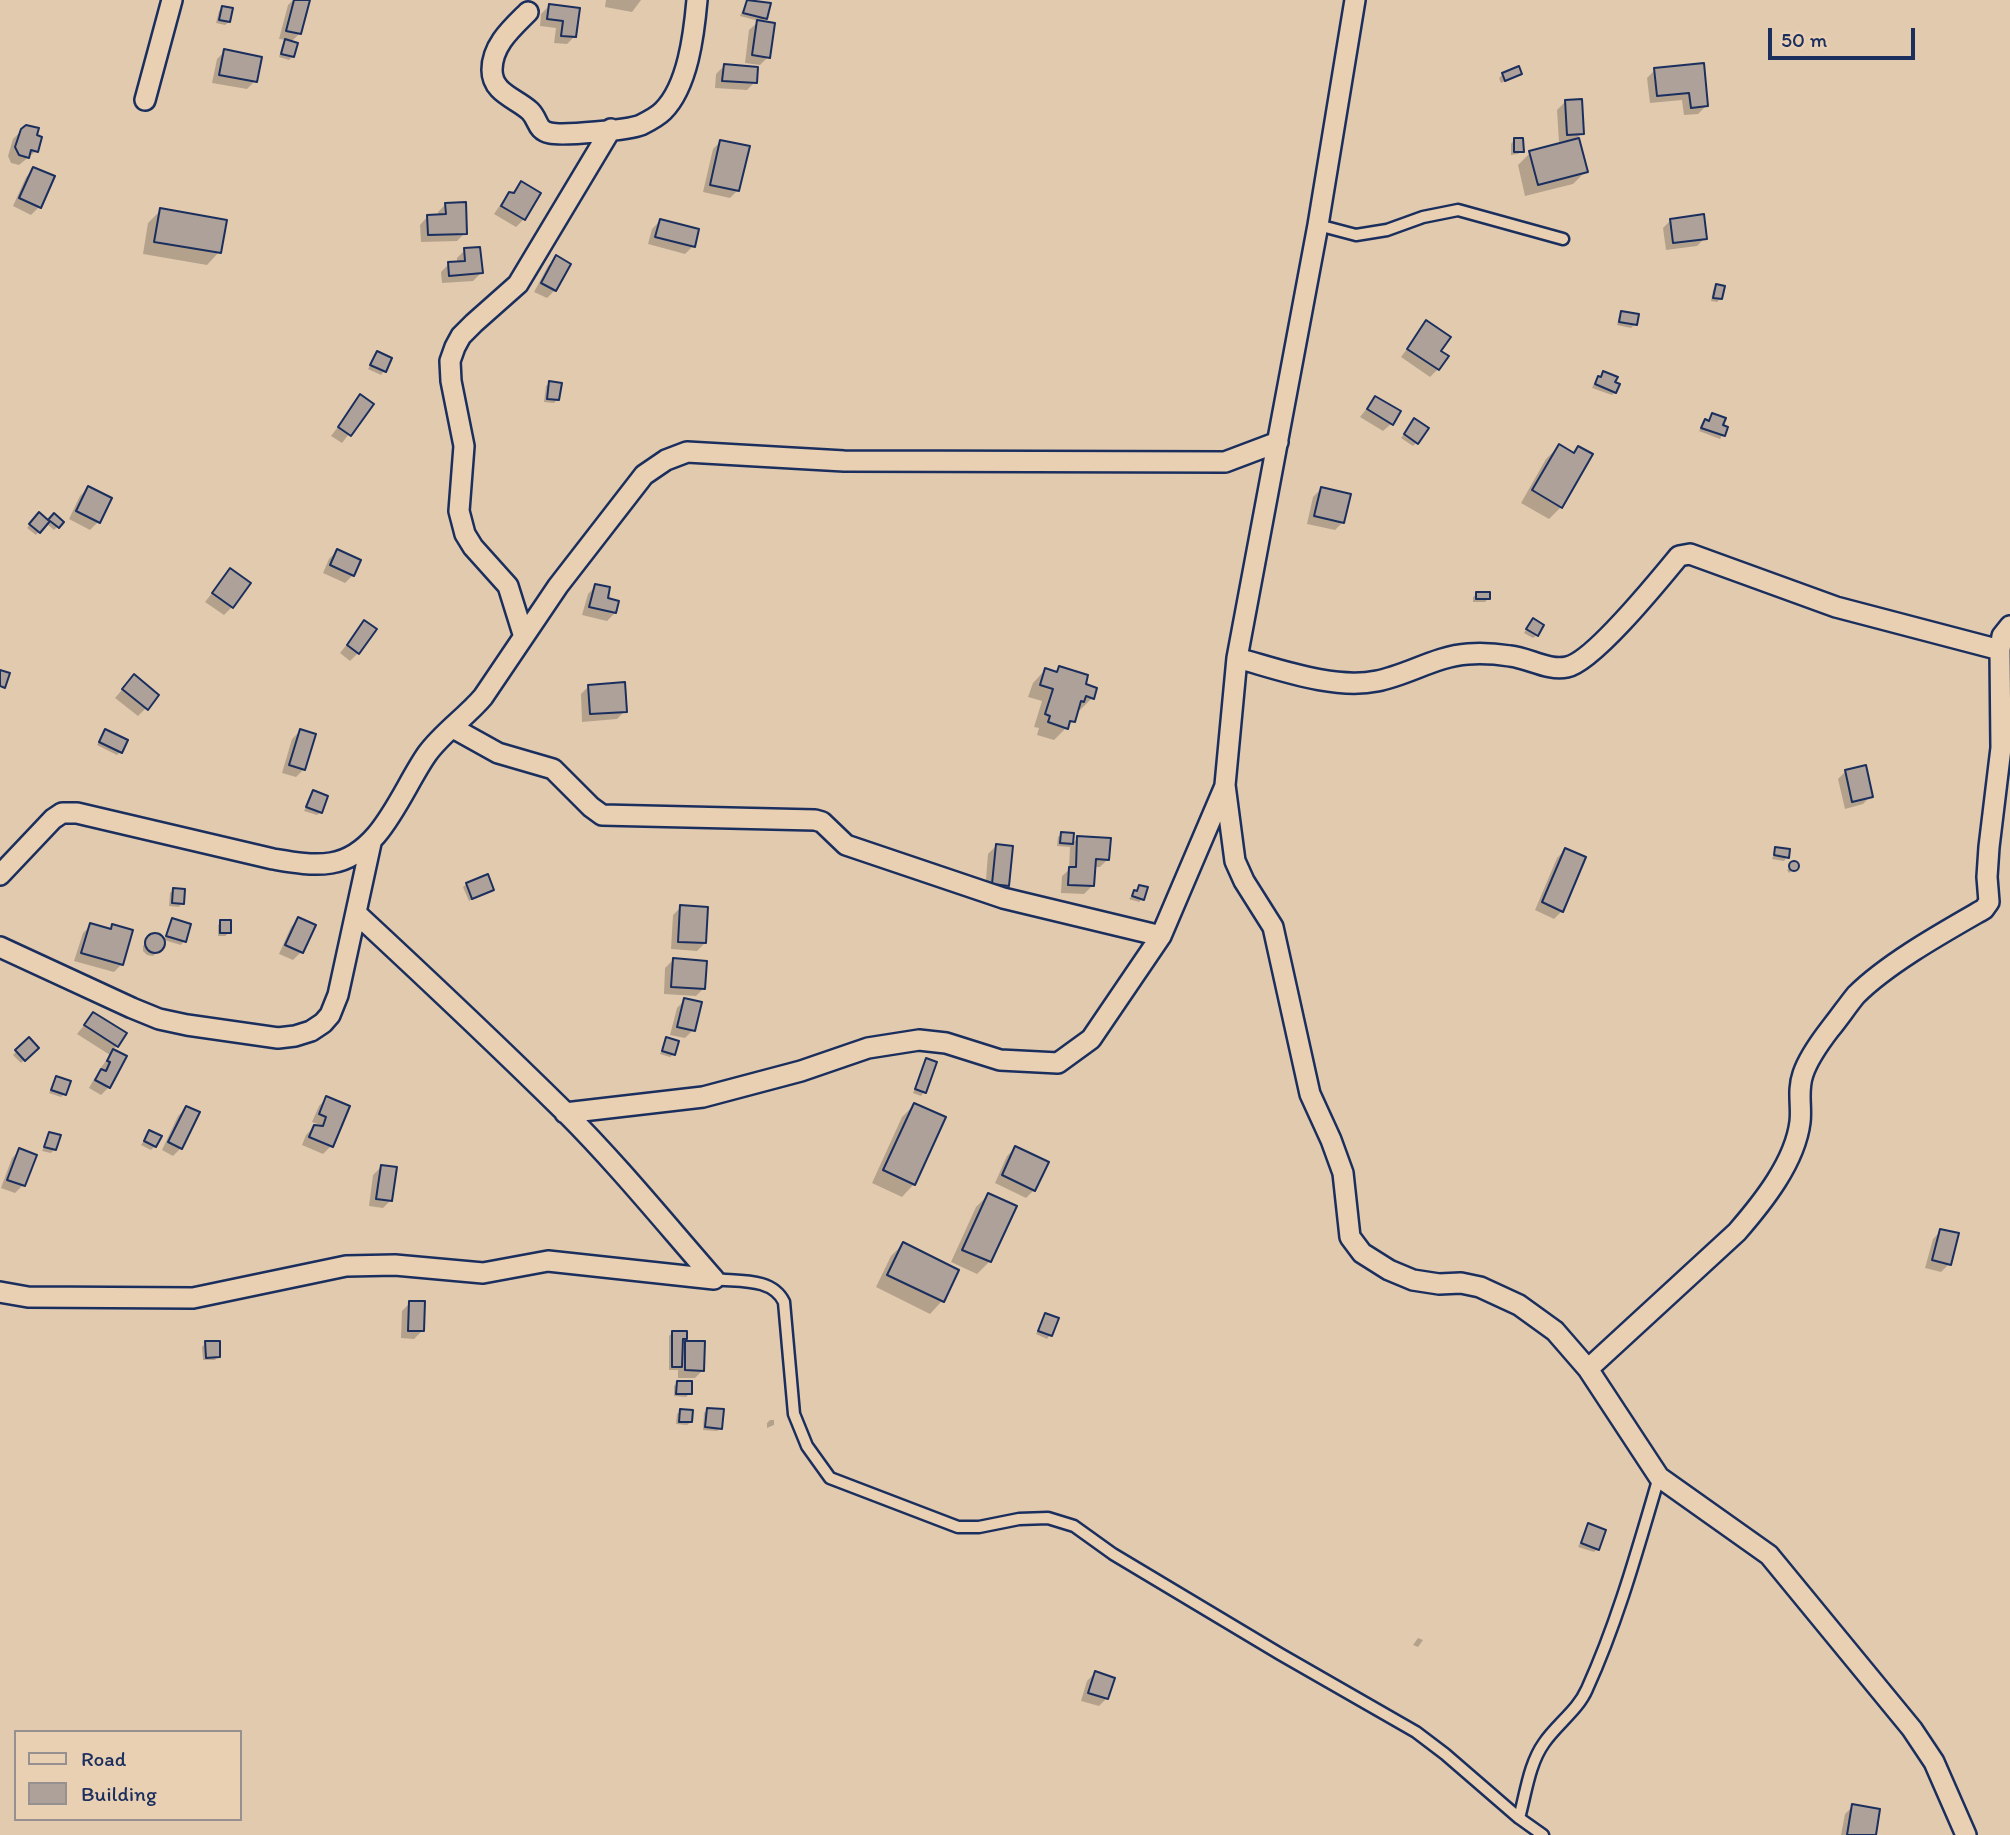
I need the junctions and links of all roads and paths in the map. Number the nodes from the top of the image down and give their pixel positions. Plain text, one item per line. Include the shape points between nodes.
1 (172, 0) edge
2 (697, 0) edge
3 (1354, 0) edge
4 (528, 12) dead end
5 (145, 100) dead end
6 (611, 129) junction
7 (1318, 225) junction
8 (1563, 239) dead end
9 (1278, 442) junction
10 (2010, 626) edge
11 (523, 634) junction
12 (2000, 650) junction
13 (1237, 659) junction
14 (453, 728) junction
15 (1226, 785) junction
16 (371, 843) junction
17 (0, 875) edge
18 (357, 914) junction
19 (1161, 936) junction
20 (0, 947) edge
21 (565, 1113) junction
22 (714, 1279) junction
23 (0, 1292) edge
24 (1588, 1369) junction
25 (1659, 1477) junction
26 (1519, 1818) junction
27 (1543, 1835) edge
28 (1966, 1835) edge

1 - 5 street
2 - 6 street via 690,53 677,90 663,111 639,126
3 - 7 street
4 - 6 street via 495,54 495,84 529,110 540,129 550,134
6 - 11 street via 518,284 461,336 450,361 464,446 461,520 473,547 509,586
7 - 8 lane via 1356,235 1458,210
7 - 9 street
9 - 11 street via 1225,463 844,461 687,452 644,475
9 - 13 street
10 - 12 street via 2002,636
11 - 14 street via 483,697
12 - 13 street via 1836,607 1690,554 1679,556 1636,608 1584,659 1568,667 1469,654 1357,684
12 - 24 street via 2001,748 1989,847 1989,902 1857,995 1803,1072 1798,1135 1783,1169 1756,1210
13 - 15 street
14 - 16 street via 429,751
14 - 19 street via 498,753 553,769 602,815 815,820 846,845 1003,898
15 - 19 street
15 - 24 street via 1236,860 1273,927 1310,1094 1343,1173 1350,1237 1362,1253 1413,1280 1480,1287 1519,1305 1555,1331
16 - 17 street via 350,858 302,863 62,813
16 - 18 street
18 - 20 street via 330,1014 311,1031 278,1038 159,1019
18 - 21 street
19 - 21 street via 1091,1039 1058,1063 1000,1060 946,1042 919,1040 868,1048 703,1097
21 - 22 street
22 - 23 street via 548,1261 483,1273 346,1266 192,1298 28,1297
22 - 26 lane via 768,1285 780,1294 794,1414 807,1447 830,1478 958,1528 1048,1518 1074,1526 1113,1554 1416,1732
24 - 25 street
25 - 26 lane via 1633,1566 1586,1693 1544,1742 1534,1761
25 - 28 street via 1769,1555 1784,1572 1912,1729 1934,1762
26 - 27 lane

